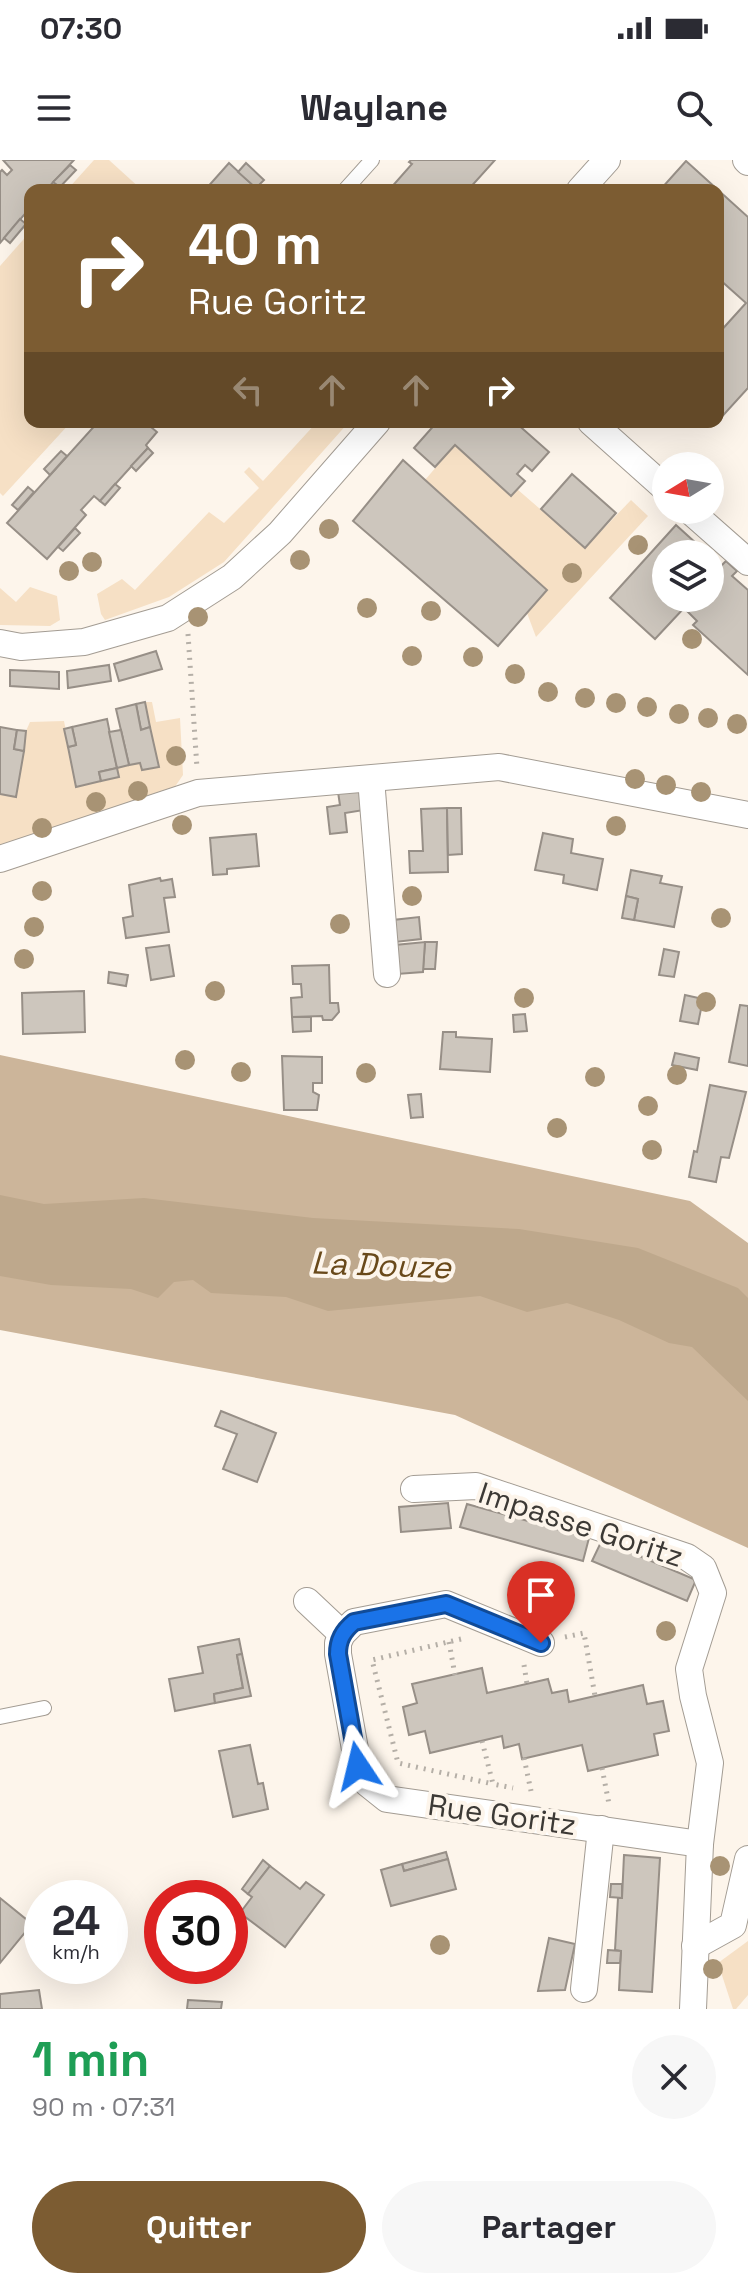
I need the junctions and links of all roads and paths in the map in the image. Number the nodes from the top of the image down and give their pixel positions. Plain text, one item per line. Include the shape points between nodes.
1 (372, 160) edge
2 (607, 160) edge
3 (350, 184) edge
4 (585, 184) edge
5 (372, 428) edge
6 (598, 428) edge
7 (652, 476) edge
8 (705, 524) edge
9 (748, 562) edge
10 (178, 625) junction
11 (0, 643) edge
12 (371, 779) junction
13 (198, 793) junction
14 (748, 815) edge
15 (0, 859) edge
16 (387, 974) dead end
17 (414, 1489) dead end
18 (307, 1601) dead end
19 (342, 1634) junction
20 (463, 1639) dead end
21 (449, 1642) junction
22 (541, 1643) joint
23 (455, 1675) dead end
24 (595, 1696) dead end
25 (44, 1708) dead end
26 (0, 1717) edge
27 (482, 1741) dead end
28 (524, 1758) dead end
29 (602, 1768) dead end
30 (493, 1784) junction
31 (609, 1804) dead end
32 (601, 1829) junction
33 (700, 1844) junction
34 (748, 1859) edge
35 (695, 1946) junction
36 (584, 1989) dead end
37 (693, 2009) edge

1 - 3 lane
2 - 4 street
5 - 10 street via 280,533
6 - 7 street
8 - 9 street
10 - 11 street via 84,642 21,647
10 - 13 path
12 - 13 street
12 - 14 street via 499,767
12 - 16 street
13 - 15 street
17 - 33 street, Impasse Goritz via 476,1486 687,1557 703,1568 713,1593 689,1669 710,1763
18 - 19 street
19 - 22 street via 354,1622 446,1604
19 - 32 street, Rue Goritz via 338,1654 358,1766 375,1792 387,1799
20 - 21 path
21 - 23 path
21 - 30 path via 372,1660 398,1763
22 - 24 path via 584,1633
25 - 26 lane
27 - 30 path
28 - 30 path via 531,1791
29 - 31 path
32 - 33 street, Rue Goritz
32 - 36 street
33 - 35 street
34 - 35 street via 733,1925
35 - 37 street

